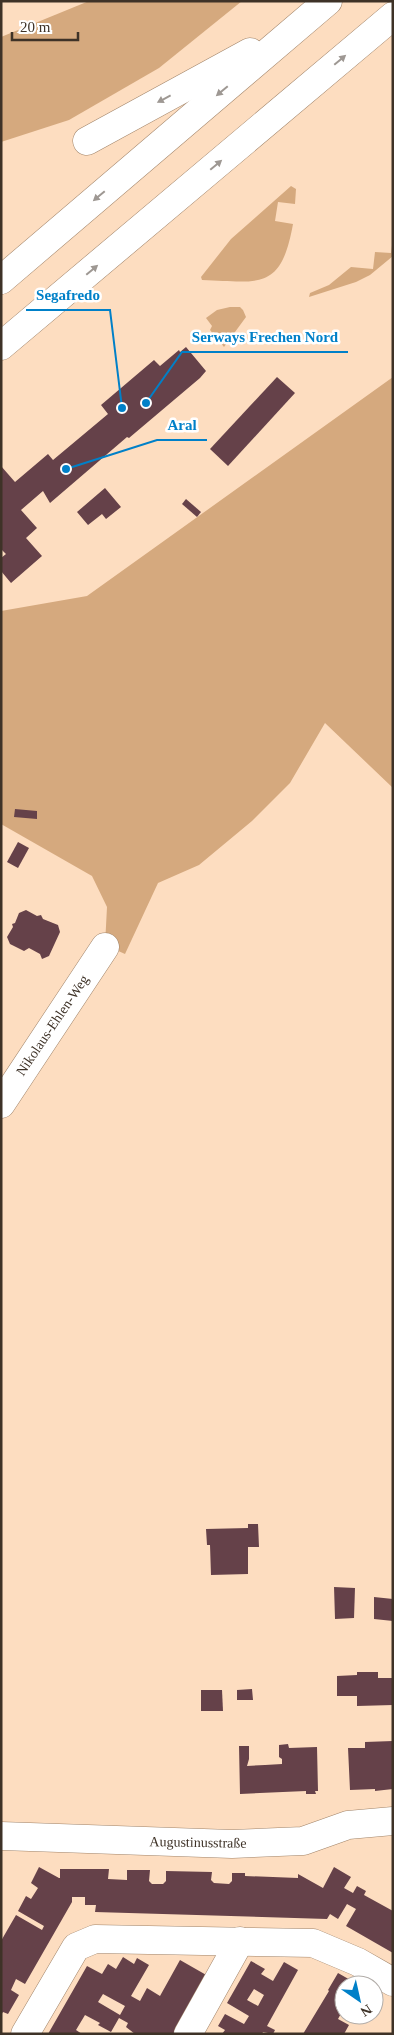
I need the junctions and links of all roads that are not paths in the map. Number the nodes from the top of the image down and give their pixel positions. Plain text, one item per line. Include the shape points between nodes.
1 (328, 1) edge
2 (393, 16) edge
3 (300, 25) junction
4 (87, 141) dead end
5 (1, 280) edge
6 (1, 346) edge
7 (104, 947) dead end
8 (1, 1104) edge
9 (393, 1821) edge
10 (1, 1836) edge
11 (240, 1941) junction
12 (393, 1982) edge
13 (25, 2034) edge
14 (188, 2034) edge

1 - 3 main road
6 -> 2 main road
3 -> 4 main road
3 -> 5 main road
7 - 8 main road, Nikolaus-Ehlen-Weg
9 - 10 main road, Augustinusstraße via 348,1825 303,1841 232,1844
11 - 12 main road via 313,1943 358,1962
11 - 13 main road via 95,1939 76,1947
11 - 14 main road

